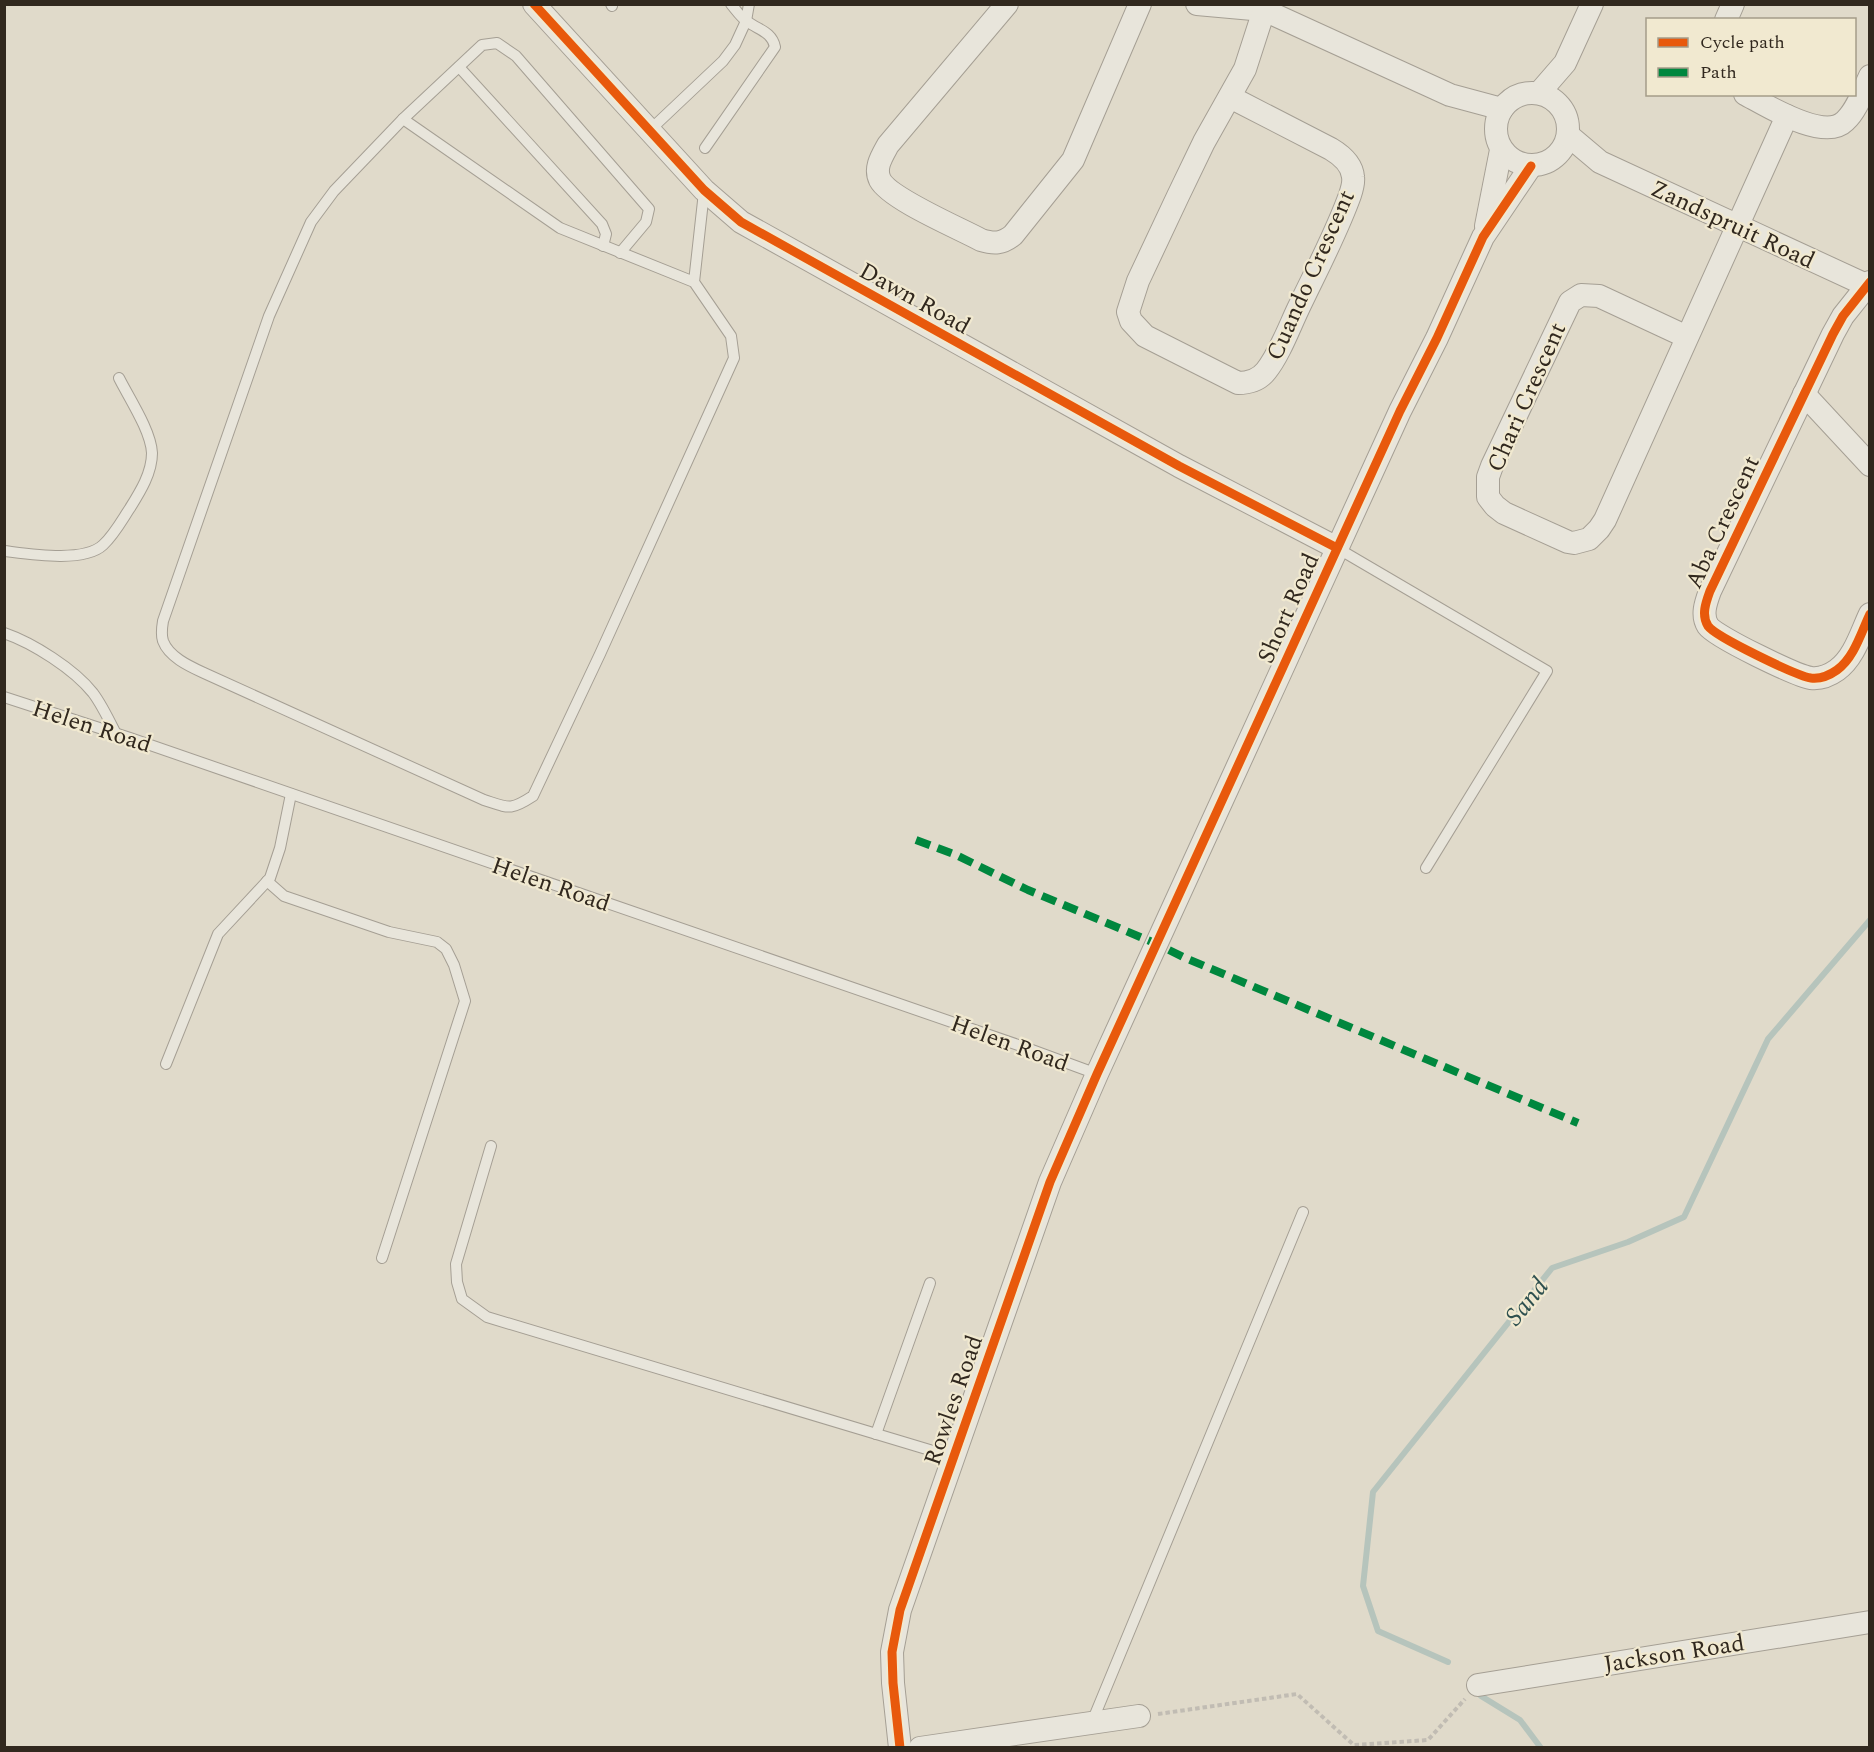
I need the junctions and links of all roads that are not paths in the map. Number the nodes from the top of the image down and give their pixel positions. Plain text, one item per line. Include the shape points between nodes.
1 (534, 4) edge
2 (731, 4) edge
3 (749, 4) edge
4 (1007, 4) edge
5 (1140, 4) edge
6 (1197, 4) edge
7 (1592, 4) edge
8 (1733, 4) edge
9 (1265, 7) edge
10 (1727, 18) edge
11 (746, 21) junction
12 (459, 67) junction
13 (1869, 76) edge
14 (1749, 96) edge
15 (1230, 97) junction
16 (1549, 98) junction
17 (1787, 116) junction
18 (404, 119) junction
19 (1499, 129) junction
20 (650, 130) junction
21 (1568, 135) junction
22 (705, 148) dead end
23 (1556, 157) junction
24 (1600, 162) junction
25 (1531, 166) junction
26 (704, 190) junction
27 (1737, 225) junction
28 (1483, 237) junction
29 (603, 246) junction
30 (620, 252) junction
31 (694, 282) junction
32 (1868, 284) edge
33 (1687, 337) junction
34 (119, 378) dead end
35 (1804, 394) junction
36 (1869, 465) edge
37 (1337, 548) junction
38 (4, 551) edge
39 (1869, 614) edge
40 (4, 633) edge
41 (4, 697) edge
42 (116, 734) junction
43 (291, 794) junction
44 (1426, 868) dead end
45 (267, 881) junction
46 (166, 1064) dead end
47 (1097, 1074) junction
48 (491, 1146) dead end
49 (1303, 1212) dead end
50 (382, 1258) dead end
51 (930, 1283) dead end
52 (876, 1434) junction
53 (954, 1457) junction
54 (1869, 1622) edge
55 (1478, 1685) road end
56 (1139, 1716) road end
57 (1091, 1723) junction
58 (900, 1748) edge
59 (920, 1748) edge

1 - 20 street, Dawn Road
2 - 11 lane
3 - 11 lane
4 - 5 street via 888,145 879,160 878,172 883,184 897,196 991,243 1000,243 1013,235 1073,160
6 - 9 street
7 - 16 street
8 - 10 street
9 - 15 street, Cuando Crescent via 1245,69
9 - 19 street via 1450,95
11 - 20 lane via 723,61
11 - 22 lane via 774,39 775,47
12 - 18 lane
12 - 29 lane via 602,224 606,234
12 - 30 lane via 482,45 497,43 516,56 650,209 646,222
13 - 17 street via 1854,109 1842,124 1826,129
14 - 17 street
15 - 15 street, Cuando Crescent via 1178,196 1138,281 1128,312 1146,336 1238,383 1245,383 1267,370 1338,224 1351,194 1353,176 1343,158 1331,148
16 - 19 street via 1518,95
16 - 21 street via 1565,113
17 - 27 street, Chari Crescent
18 - 29 lane via 560,228
18 - 31 lane via 334,191 310,222 269,316 162,621 162,639 185,664 484,800 510,808 533,796 734,358 731,336
19 - 25 street via 1518,163
19 - 28 street, Short Road
20 - 26 street, Dawn Road
21 - 23 street
21 - 24 street, Zandspruit Road
23 - 24 street, Zandspruit Road
23 - 25 street
24 - 27 street, Zandspruit Road
25 - 28 street, Short Road
26 - 31 lane
26 - 37 street, Dawn Road via 731,215 763,236 1197,476
27 - 32 street, Zandspruit Road
27 - 33 street, Chari Crescent
28 - 37 street, Short Road
29 - 30 lane
30 - 31 lane
32 - 35 street, Aba Crescent via 1843,316
33 - 33 street, Chari Crescent via 1605,520 1589,539 1568,542 1504,513 1490,501 1487,488 1492,466 1570,302 1581,295 1599,296
34 - 38 lane via 152,453 140,493 111,536 93,551 44,556
35 - 36 street
35 - 39 street, Aba Crescent via 1710,591 1705,617 1721,637 1812,678 1825,676 1845,662
37 - 44 lane via 1547,671
37 - 47 street, Short Road
40 - 42 lane via 43,651 86,684
41 - 42 lane, Helen Road
42 - 43 lane, Helen Road
43 - 45 lane via 280,848
43 - 47 lane, Helen Road
45 - 46 lane via 218,934
45 - 50 lane via 284,896 388,932 436,942 446,949 454,965 465,1001
47 - 53 street, Rowles Road via 1050,1182
48 - 52 lane via 456,1264 462,1299 487,1317
49 - 57 lane
51 - 52 lane
52 - 53 lane
53 - 58 street, Rowles Road via 894,1636 893,1683
54 - 55 street, Jackson Road
56 - 57 street
57 - 59 street

